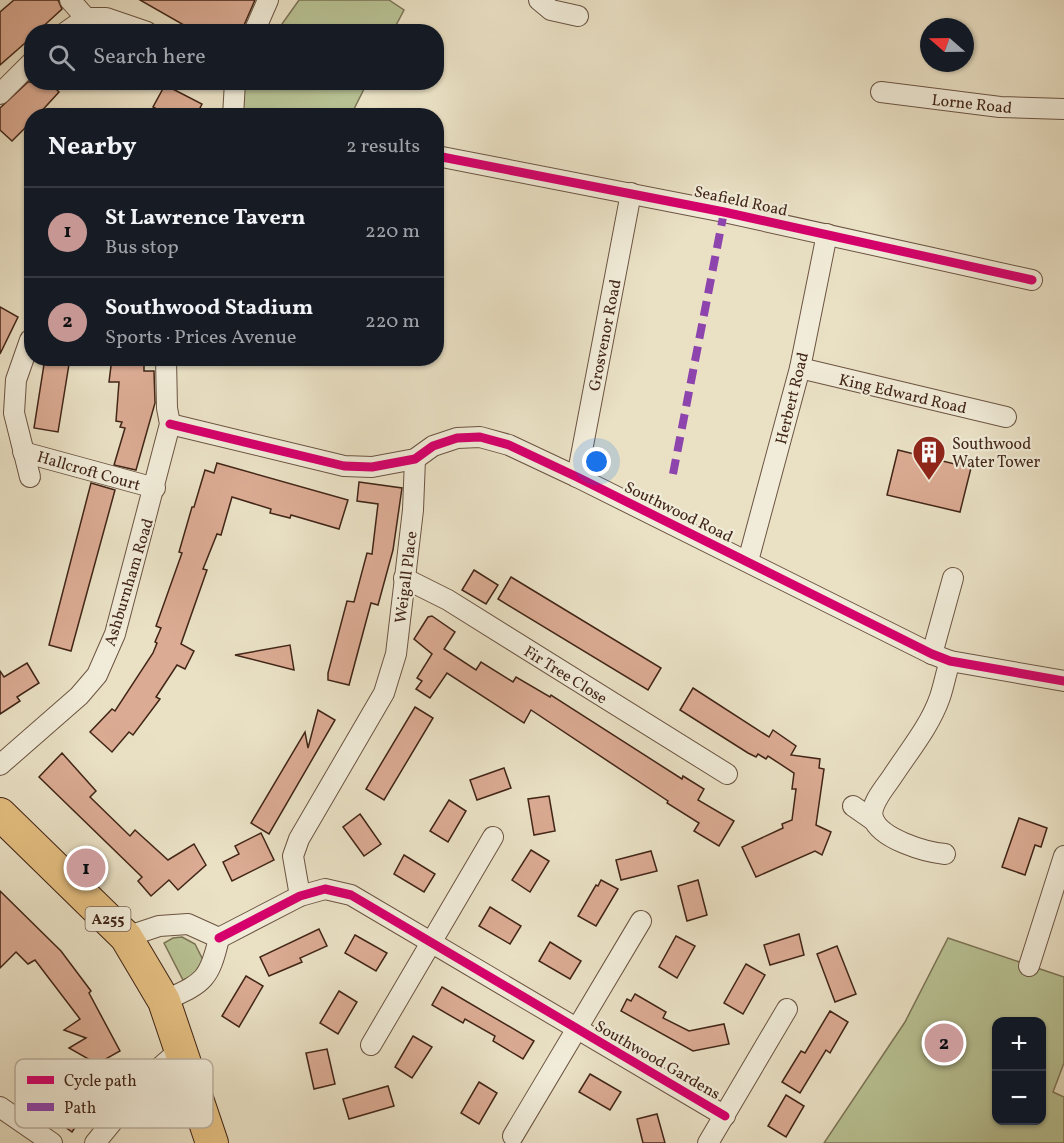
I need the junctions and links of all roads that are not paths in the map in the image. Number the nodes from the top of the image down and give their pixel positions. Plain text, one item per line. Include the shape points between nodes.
1 (70, 0) edge
2 (268, 0) edge
3 (539, 0) edge
4 (578, 16) dead end
5 (87, 18) junction
6 (78, 24) edge
7 (124, 24) edge
8 (258, 24) edge
9 (24, 70) edge
10 (235, 90) edge
11 (881, 92) dead end
12 (0, 94) edge
13 (233, 108) edge
14 (1064, 109) edge
15 (444, 157) edge
16 (631, 193) junction
17 (827, 234) junction
18 (1032, 280) dead end
19 (24, 357) edge
20 (166, 366) edge
21 (800, 368) junction
22 (1006, 417) dead end
23 (170, 424) junction
24 (23, 452) junction
25 (415, 459) junction
26 (30, 477) dead end
27 (577, 477) junction
28 (155, 488) junction
29 (748, 561) junction
30 (404, 578) junction
31 (952, 578) dead end
32 (941, 658) junction
33 (1064, 681) edge
34 (0, 765) edge
35 (727, 774) dead end
36 (854, 806) dead end
37 (0, 814) edge
38 (873, 820) junction
39 (493, 837) dead end
40 (945, 854) dead end
41 (1064, 856) edge
42 (300, 896) junction
43 (641, 921) dead end
44 (126, 937) junction
45 (219, 938) junction
46 (432, 942) junction
47 (1029, 966) dead end
48 (164, 1001) junction
49 (787, 1009) dead end
50 (577, 1029) junction
51 (371, 1045) dead end
52 (181, 1049) junction
53 (170, 1059) edge
54 (184, 1059) edge
55 (0, 1107) edge
56 (725, 1116) junction
57 (15, 1118) edge
58 (30, 1128) edge
59 (107, 1128) edge
60 (207, 1128) edge
61 (513, 1136) dead end
62 (51, 1143) edge
63 (95, 1143) edge
64 (212, 1143) edge
65 (708, 1143) edge

1 - 5 street
2 - 8 street
3 - 4 street via 551,10
5 - 6 street
5 - 7 street via 106,18
9 - 12 street
10 - 13 street
11 - 14 street, Lorne Road via 1000,107
15 - 16 street, Seafield Road
16 - 17 street, Seafield Road
16 - 27 street, Grosvenor Road
17 - 18 street, Seafield Road
17 - 21 street, Herbert Road
19 - 24 street, Hallcroft Court via 16,380 14,413
20 - 23 street, Ashburnham Road
21 - 22 street, King Edward Road
21 - 29 street, Herbert Road
23 - 25 street, Southwood Road via 344,466 372,467
23 - 28 street, Ashburnham Road
24 - 26 street, Hallcroft Court
24 - 28 street, Hallcroft Court
25 - 27 street, Southwood Road via 433,446 457,438 480,437 509,445
25 - 30 street, Weigall Place
27 - 29 street, Southwood Road
28 - 34 street, Ashburnham Road via 115,634 97,675 79,696
29 - 32 street, Southwood Road
30 - 35 street, Fir Tree Close via 448,600
30 - 42 street, Weigall Place via 396,654 384,693 299,839 293,856
31 - 32 street
32 - 33 street, Southwood Road
32 - 38 street via 940,698 922,734 879,797
36 - 38 street
37 - 44 main road, A255
38 - 40 street via 908,847
39 - 46 street
41 - 47 street
42 - 45 street, Southwood Gardens
42 - 46 street, Southwood Gardens via 325,889 351,895
43 - 50 street, Southwood Gardens
44 - 45 street via 159,926 188,924
44 - 48 main road, A255
45 - 48 street via 214,963 202,983
46 - 50 street, Southwood Gardens
46 - 51 street
48 - 52 main road, A255
49 - 56 street, Southwood Gardens
50 - 56 street, Southwood Gardens
50 - 61 street, Southwood Gardens
52 - 53 street
52 - 54 main road, A255
55 - 57 street
56 - 65 street, Southwood Gardens
58 - 62 street
59 - 63 street
60 - 64 main road, A255

